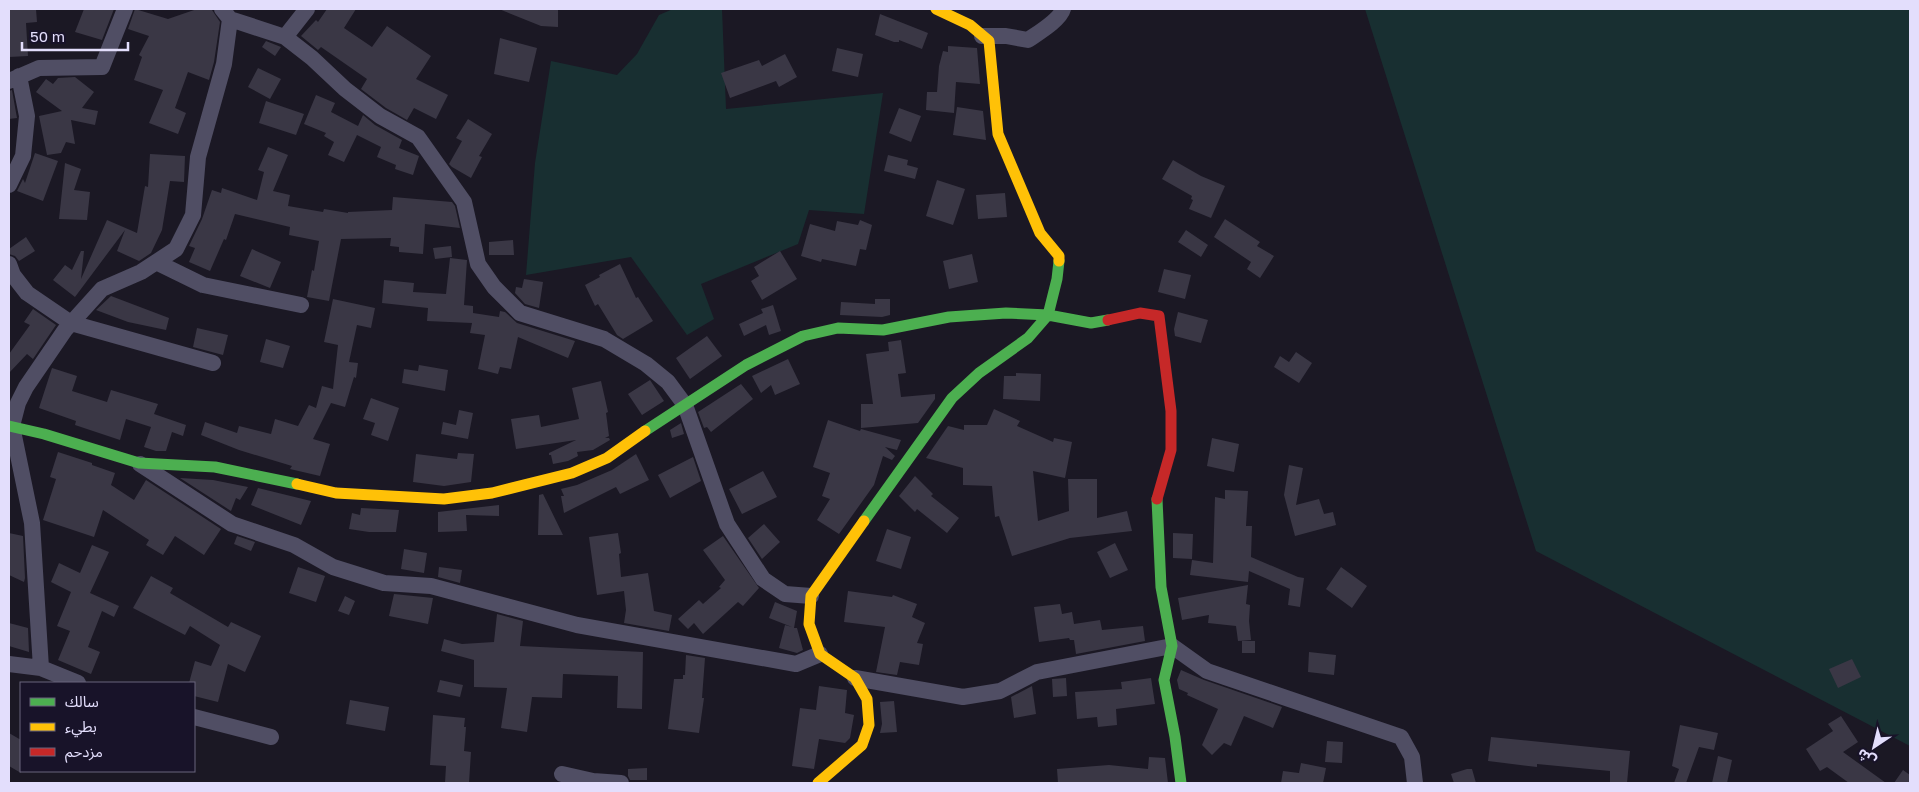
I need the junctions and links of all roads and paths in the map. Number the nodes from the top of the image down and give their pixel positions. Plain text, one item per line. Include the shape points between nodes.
1 (125, 9) edge
2 (307, 9) edge
3 (936, 9) edge
4 (1063, 9) edge
5 (226, 14) edge
6 (982, 36) junction
7 (285, 37) junction
8 (14, 79) edge
9 (9, 185) edge
10 (156, 262) junction
11 (9, 264) edge
12 (301, 305) dead end
13 (1048, 315) junction
14 (71, 322) junction
15 (213, 363) dead end
16 (684, 405) junction
17 (10, 426) edge
18 (139, 463) junction
19 (812, 596) junction
20 (1172, 646) junction
21 (820, 654) junction
22 (9, 664) edge
23 (41, 668) junction
24 (855, 678) junction
25 (76, 682) edge
26 (195, 717) edge
27 (271, 737) dead end
28 (562, 774) dead end
29 (621, 783) edge
30 (818, 783) edge
31 (1181, 783) edge
32 (1415, 783) edge

1 - 8 street via 102,67 39,68
2 - 7 street
3 - 6 street via 970,25
4 - 6 street via 1048,26 1028,40
5 - 7 street
5 - 10 street via 224,64 198,157 192,214 176,250
6 - 13 street via 989,41 998,134 1040,233 1059,256
7 - 16 street via 380,116 418,138 464,202 478,264 494,287 520,313 604,339 646,364 668,382
8 - 9 street via 27,116 22,156
10 - 12 street via 203,285
10 - 14 street via 102,289
11 - 14 street via 27,293
13 - 16 street via 1006,313 949,317 883,330 838,328 803,336 746,365
13 - 19 street via 1028,338 979,373 952,398
13 - 20 street via 1091,323 1140,313 1159,316 1171,411 1171,450 1157,499 1162,587
14 - 15 street
14 - 17 street via 26,386
16 - 18 street via 607,458 572,473 492,493 444,499 336,493 215,467
16 - 19 street via 727,524 763,579 785,594
17 - 18 street
17 - 23 street via 32,522
18 - 21 street via 232,524 294,545 333,567 384,583 431,586 577,625 796,664
19 - 21 street via 809,624
20 - 24 street via 1037,672 1000,691 963,697
20 - 31 street via 1164,680
20 - 32 street via 1207,671 1401,737 1412,757
21 - 24 street
22 - 23 street
23 - 25 street
24 - 30 street via 867,699 869,725 862,745
26 - 27 street
28 - 29 street

